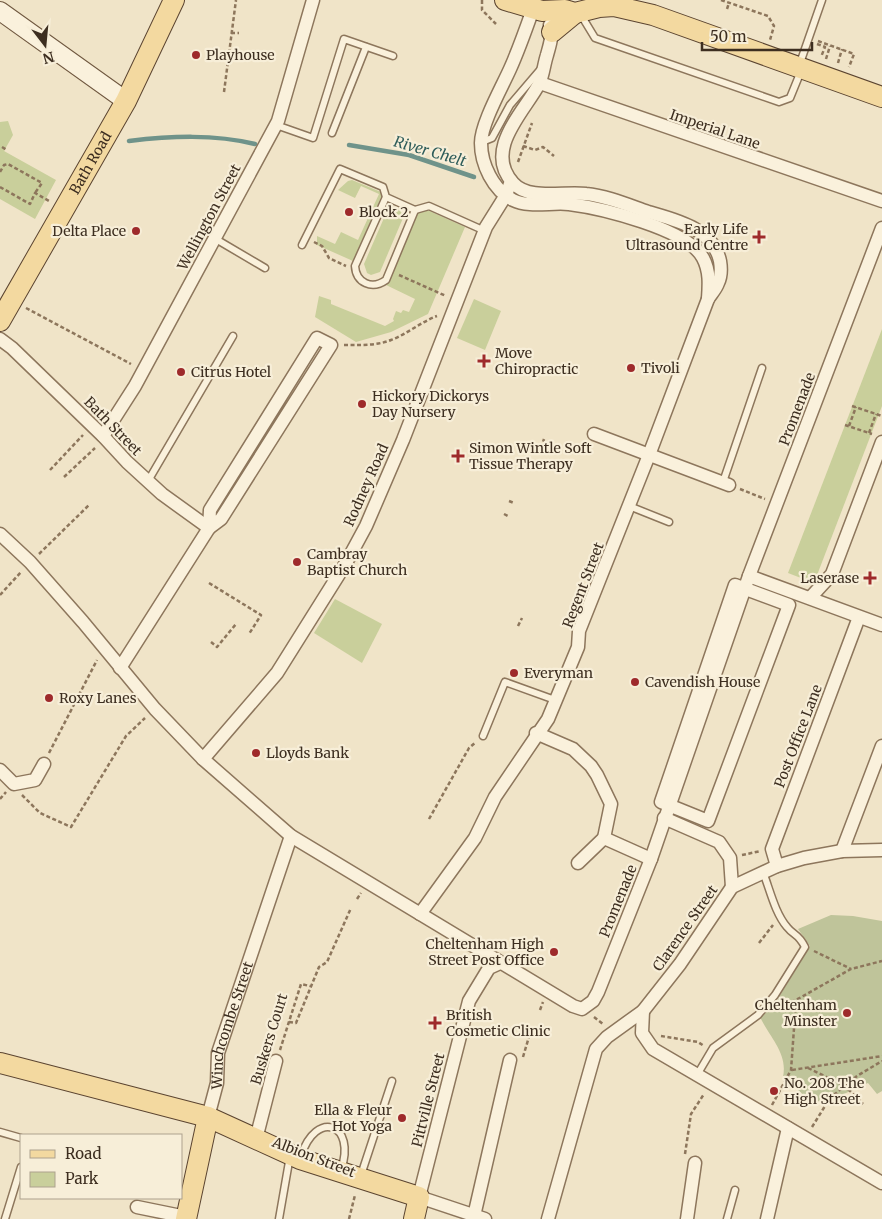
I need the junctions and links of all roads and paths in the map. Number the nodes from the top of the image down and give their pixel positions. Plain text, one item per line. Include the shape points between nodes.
1 (174, 0) edge
2 (236, 0) edge
3 (313, 0) edge
4 (482, 0) edge
5 (508, 0) edge
6 (721, 0) edge
7 (822, 0) edge
8 (615, 3) edge
9 (729, 3) junction
10 (546, 8) edge
11 (727, 10) dead end
12 (0, 11) edge
13 (577, 12) junction
14 (496, 24) dead end
15 (552, 32) junction
16 (230, 33) junction
17 (239, 33) dead end
18 (770, 40) dead end
19 (830, 46) junction
20 (366, 47) junction
21 (842, 49) junction
22 (393, 56) dead end
23 (821, 59) dead end
24 (826, 61) dead end
25 (838, 64) dead end
26 (544, 65) junction
27 (801, 68) junction
28 (849, 68) dead end
29 (540, 83) junction
30 (224, 92) dead end
31 (882, 97) edge
32 (126, 101) junction
33 (534, 117) dead end
34 (276, 125) junction
35 (332, 133) dead end
36 (481, 142) junction
37 (522, 146) junction
38 (2, 147) dead end
39 (7, 150) dead end
40 (554, 156) dead end
41 (0, 172) edge
42 (511, 181) junction
43 (0, 187) edge
44 (35, 193) junction
45 (506, 195) junction
46 (386, 198) junction
47 (47, 200) dead end
48 (882, 201) edge
49 (414, 210) junction
50 (485, 231) junction
51 (881, 236) edge
52 (214, 238) junction
53 (304, 242) joint
54 (355, 266) junction
55 (265, 268) dead end
56 (389, 271) junction
57 (708, 299) junction
58 (12, 301) junction
59 (455, 305) junction
60 (0, 321) edge
61 (233, 336) dead end
62 (0, 339) edge
63 (356, 345) dead end
64 (762, 368) dead end
65 (144, 370) junction
66 (876, 414) junction
67 (882, 416) edge
68 (94, 426) junction
69 (869, 433) junction
70 (594, 434) dead end
71 (105, 437) junction
72 (879, 438) edge
73 (544, 439) dead end
74 (539, 454) dead end
75 (650, 455) junction
76 (50, 470) dead end
77 (64, 477) dead end
78 (148, 481) junction
79 (726, 483) junction
80 (509, 501) dead end
81 (514, 503) dead end
82 (776, 503) junction
83 (89, 505) dead end
84 (629, 506) junction
85 (504, 514) dead end
86 (508, 516) dead end
87 (669, 522) dead end
88 (209, 528) junction
89 (0, 534) edge
90 (30, 562) junction
91 (749, 576) junction
92 (209, 583) dead end
93 (745, 588) junction
94 (0, 594) edge
95 (810, 598) junction
96 (859, 617) junction
97 (522, 618) dead end
98 (236, 624) dead end
99 (882, 625) edge
100 (518, 626) dead end
101 (249, 634) dead end
102 (211, 642) dead end
103 (103, 647) junction
104 (120, 668) junction
105 (555, 700) junction
106 (154, 709) junction
107 (536, 734) junction
108 (483, 736) joint
109 (882, 746) edge
110 (203, 759) junction
111 (44, 764) joint
112 (0, 770) edge
113 (14, 784) junction
114 (669, 804) junction
115 (664, 818) junction
116 (429, 819) dead end
117 (290, 836) junction
118 (604, 838) junction
119 (772, 848) junction
120 (882, 850) edge
121 (842, 851) junction
122 (730, 858) junction
123 (651, 859) junction
124 (578, 863) dead end
125 (777, 866) junction
126 (763, 872) junction
127 (732, 887) junction
128 (351, 908) dead end
129 (420, 914) junction
130 (781, 917) junction
131 (759, 943) dead end
132 (805, 947) junction
133 (882, 961) edge
134 (500, 964) junction
135 (851, 969) junction
136 (310, 986) junction
137 (588, 1005) junction
138 (643, 1011) junction
139 (289, 1022) junction
140 (612, 1029) junction
141 (531, 1030) dead end
142 (642, 1034) junction
143 (712, 1050) junction
144 (882, 1056) edge
145 (510, 1060) joint
146 (276, 1061) joint
147 (882, 1061) edge
148 (0, 1062) edge
149 (807, 1067) junction
150 (791, 1070) junction
151 (697, 1075) junction
152 (392, 1081) dead end
153 (711, 1084) junction
154 (845, 1086) junction
155 (863, 1104) dead end
156 (766, 1115) junction
157 (208, 1117) junction
158 (788, 1128) junction
159 (0, 1132) edge
160 (256, 1137) junction
161 (20, 1138) edge
162 (806, 1138) junction
163 (297, 1156) junction
164 (689, 1161) joint
165 (20, 1170) edge
166 (352, 1175) junction
167 (882, 1183) edge
168 (735, 1190) dead end
169 (419, 1197) junction
170 (137, 1207) dead end
171 (479, 1217) edge
172 (186, 1218) edge
173 (547, 1218) edge
174 (5, 1219) edge
175 (278, 1219) edge
176 (349, 1219) edge
177 (414, 1219) edge
178 (687, 1219) edge
179 (727, 1219) edge
180 (767, 1219) edge

1 - 32 main road, Bath Road
2 - 16 path
3 - 34 street, Wellington Street
4 - 14 path via 482,10
5 - 10 main road
6 - 9 path
7 - 27 lane
8 - 13 main road
8 - 27 main road
9 - 11 path
9 - 18 path via 768,16 774,26
10 - 13 main road
10 - 15 street
10 - 36 street
12 - 32 street
13 - 15 main road
13 - 27 lane via 595,38 779,102 790,98
15 - 26 street
16 - 17 path
16 - 30 path
19 - 21 path
19 - 23 path via 814,40 813,43 825,47
19 - 24 path
20 - 22 lane
20 - 34 lane via 344,40 313,138
20 - 35 lane
21 - 25 path
21 - 28 path via 854,54
26 - 29 street
26 - 36 lane via 510,105 492,138
27 - 31 main road
29 - 42 street via 506,138 504,164
29 - 48 street, Imperial Lane
32 - 58 main road, Bath Road
33 - 37 path
34 - 52 street, Wellington Street
36 - 45 street via 486,168
37 - 40 path via 535,150 543,147
37 - 42 path
38 - 39 path
41 - 44 path via 8,164 42,183
42 - 45 street, Rodney Road
42 - 57 street, Regent Street via 531,193 596,195 694,228 710,240 719,258 719,282
43 - 44 path via 30,204
44 - 47 path
45 - 50 street, Rodney Road
45 - 57 street, Regent Street via 520,202 588,207 683,238 697,250 706,265
46 - 49 lane
46 - 53 lane via 383,186 340,169
46 - 54 lane
49 - 50 lane via 428,206
49 - 56 lane
50 - 59 street, Rodney Road
51 - 82 street, Promenade
52 - 55 lane
52 - 65 street, Wellington Street
53 - 54 path via 322,246 329,258 349,267
54 - 56 lane via 361,280 371,285 386,280
56 - 59 path
57 - 75 street, Regent Street
58 - 60 main road, Bath Road
58 - 65 path
59 - 63 path via 392,340
59 - 110 street, Rodney Road via 366,526 277,673
61 - 78 lane
62 - 68 street, Bath Street
64 - 79 lane
65 - 71 street, Wellington Street
66 - 67 path
66 - 69 path
66 - 69 path via 854,406 847,425
68 - 71 street, Bath Street
68 - 76 path
69 - 72 path
70 - 75 street
71 - 77 path
71 - 78 street, Bath Street
72 - 95 street via 832,574
73 - 74 path
75 - 79 street
75 - 84 street, Regent Street
78 - 88 street, Bath Street
79 - 82 path
80 - 81 path
82 - 91 street, Promenade
83 - 90 path
84 - 87 lane
84 - 105 street, Regent Street via 579,631 578,647
85 - 86 path
88 - 88 street via 210,510 317,338 331,345 221,519
88 - 104 street
89 - 90 street
90 - 94 path
90 - 103 street
91 - 93 street, Promenade
91 - 95 street
92 - 101 path via 261,615
93 - 114 street, Promenade
93 - 114 street via 789,605 708,821
95 - 96 street
96 - 99 street
96 - 119 street, Post Office Lane
97 - 100 path
98 - 102 path via 217,647
103 - 104 street
103 - 111 path
104 - 106 street
105 - 107 street, Regent Street via 548,719
105 - 108 lane via 505,682
106 - 110 street
106 - 113 path via 126,736 72,827 40,813
107 - 118 street via 572,749 597,775 611,804
107 - 129 street, Regent Street via 495,797 475,838
108 - 116 path via 469,748
109 - 121 street
110 - 117 street
111 - 113 street via 35,780
112 - 113 street
114 - 115 street, Promenade
115 - 122 street via 719,842
115 - 123 street, Promenade
117 - 129 street
117 - 157 street, Winchcombe Street via 218,1054 217,1083
118 - 123 street
118 - 124 street
119 - 122 path
119 - 125 street
120 - 121 street, Clarence Street
121 - 125 street, Clarence Street
122 - 127 street
123 - 137 street, Promenade
125 - 126 street, Clarence Street
126 - 127 street, Clarence Street
126 - 130 lane
127 - 138 street, Clarence Street via 680,964
128 - 136 path, Buskers Court via 327,962 319,967
129 - 134 street
130 - 131 path
130 - 132 lane via 787,929 799,936
132 - 135 path
132 - 143 lane via 758,1015
133 - 135 path
134 - 137 street via 573,1006
134 - 169 street, Pittville Street via 489,968 469,1001
135 - 150 path via 796,1000
136 - 139 path via 296,1022
136 - 139 path, Buskers Court via 301,984
137 - 140 path
138 - 140 street, Clarence Street
138 - 142 street
139 - 146 path, Buskers Court
140 - 173 street, Clarence Street via 596,1049
141 - 145 path via 522,1059
142 - 143 path via 698,1042
142 - 151 street via 653,1049
143 - 151 lane
144 - 149 path
145 - 171 street
146 - 160 street, Buskers Court
147 - 154 path
148 - 157 main road, Albion Street
148 - 157 lane, Albion Street via 38,1067 190,1108
149 - 150 path
149 - 154 path
150 - 156 path
151 - 153 street
152 - 166 lane
153 - 156 street
153 - 164 path via 692,1114
154 - 155 path
154 - 162 path via 830,1098
156 - 158 street
157 - 160 main road, Albion Street
157 - 172 main road, Winchcombe Street
158 - 162 street
158 - 180 street
159 - 161 lane
160 - 163 main road, Albion Street
162 - 167 street
163 - 166 main road, Albion Street
163 - 166 lane via 316,1131 332,1126 340,1131
163 - 175 lane
164 - 178 street
165 - 174 lane
166 - 169 main road, Albion Street
166 - 176 path
168 - 179 lane
169 - 171 street, Albion Street
169 - 177 main road
170 - 172 street

